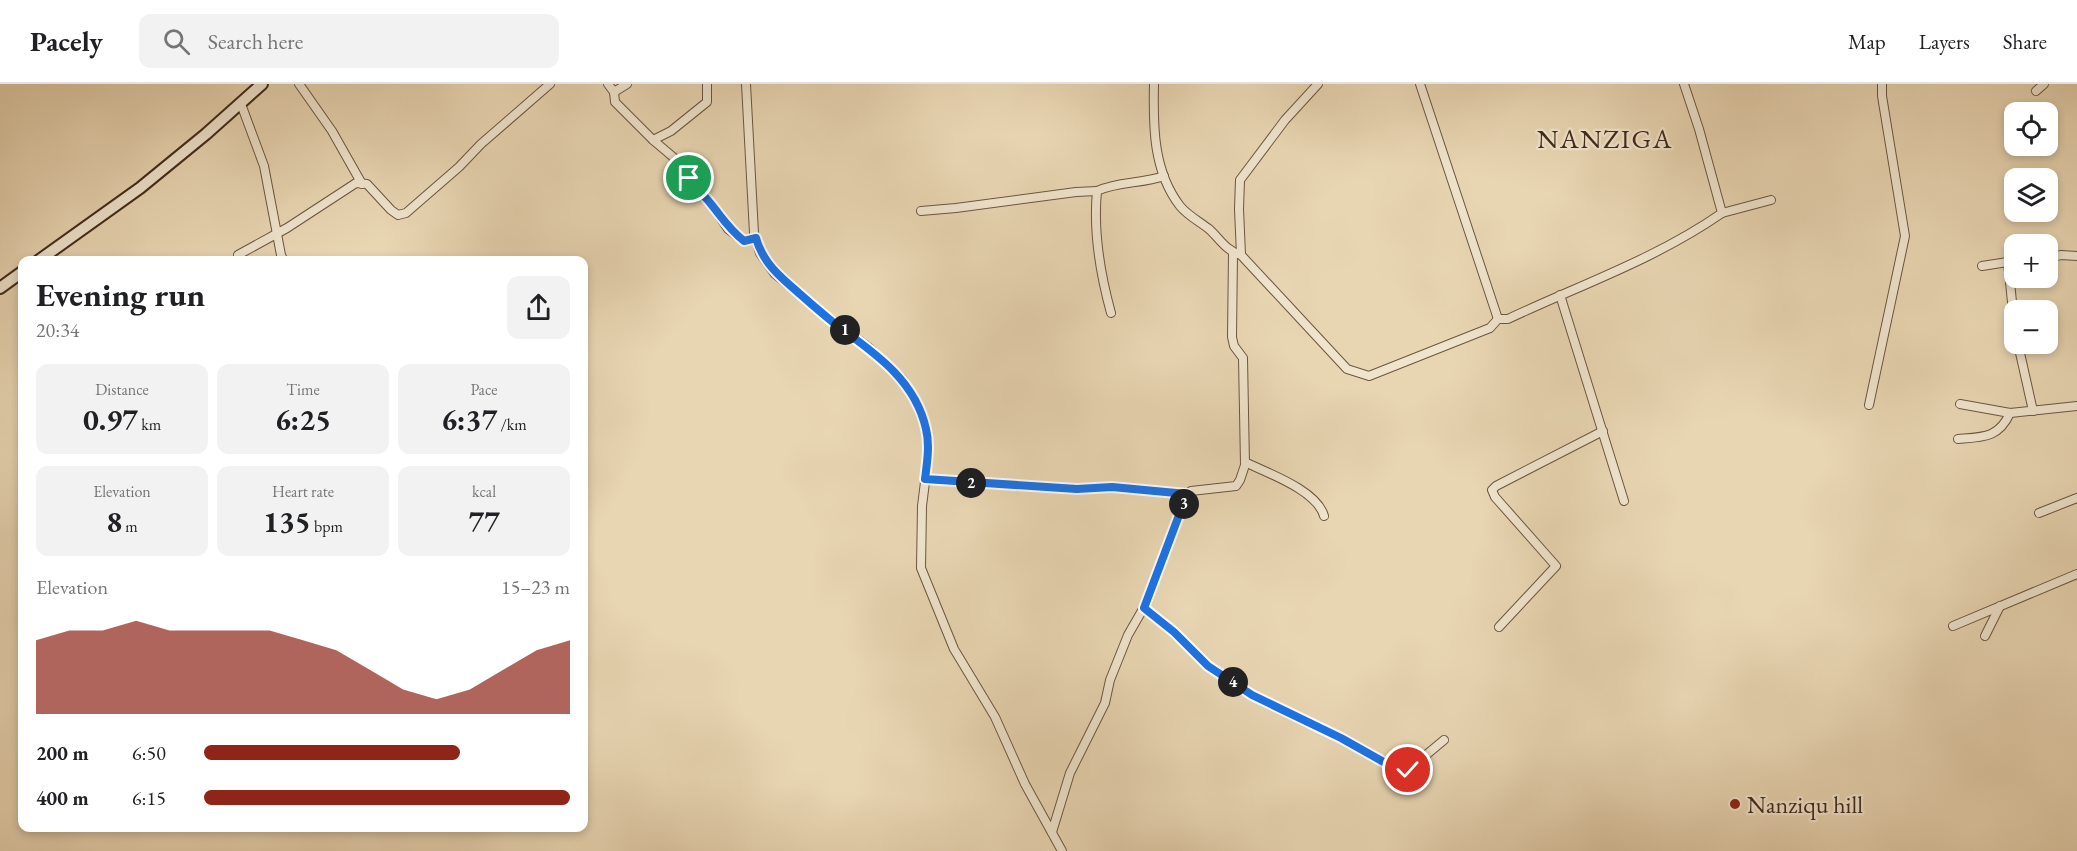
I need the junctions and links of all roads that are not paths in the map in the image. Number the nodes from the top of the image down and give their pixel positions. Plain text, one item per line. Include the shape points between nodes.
1 (262, 84) edge
2 (298, 84) edge
3 (550, 84) edge
4 (608, 84) edge
5 (627, 84) edge
6 (707, 84) edge
7 (746, 84) edge
8 (1154, 84) edge
9 (1318, 84) edge
10 (1420, 84) edge
11 (1684, 84) edge
12 (1881, 84) edge
13 (2044, 84) edge
14 (2036, 91) dead end
15 (614, 92) junction
16 (241, 104) junction
17 (653, 140) junction
18 (1164, 176) junction
19 (362, 184) junction
20 (1097, 191) junction
21 (1771, 200) dead end
22 (921, 211) dead end
23 (1722, 213) junction
24 (277, 234) junction
25 (756, 238) junction
26 (1237, 254) junction
27 (238, 255) dead end
28 (45, 256) edge
29 (282, 256) edge
30 (2058, 256) edge
31 (2077, 256) edge
32 (2004, 262) edge
33 (1982, 266) dead end
34 (18, 275) edge
35 (0, 288) edge
36 (1560, 295) junction
37 (1111, 313) dead end
38 (1498, 319) junction
39 (2020, 354) edge
40 (1960, 404) dead end
41 (1869, 405) dead end
42 (2077, 406) edge
43 (2033, 411) junction
44 (2010, 413) junction
45 (1603, 431) junction
46 (1958, 439) dead end
47 (1245, 462) junction
48 (925, 479) junction
49 (1187, 494) junction
50 (2077, 498) edge
51 (1624, 501) dead end
52 (2039, 513) dead end
53 (1324, 516) dead end
54 (2077, 574) edge
55 (2000, 606) junction
56 (1144, 608) junction
57 (1953, 626) dead end
58 (1499, 627) dead end
59 (1986, 636) dead end
60 (1443, 740) dead end
61 (1052, 832) junction
62 (1062, 851) edge

1 - 16 street
2 - 19 street via 332,131
3 - 19 street via 406,213 398,215 367,184
4 - 15 street
5 - 15 street
6 - 17 street via 707,102
7 - 25 street
8 - 18 street via 1155,142
9 - 26 street via 1240,180
10 - 38 street
11 - 23 street
12 - 41 street via 1905,236
13 - 14 street
15 - 17 street via 615,102
16 - 24 street via 264,166
16 - 28 street via 140,188
17 - 25 street via 679,162 728,228 744,241
18 - 20 street
18 - 26 street via 1181,207
19 - 24 street via 345,189
20 - 22 street
20 - 37 street via 1099,267
21 - 23 street
23 - 36 street via 1654,255
24 - 27 street
24 - 29 street
25 - 48 street via 760,253 775,274 868,347 902,380 918,404 927,430
26 - 38 street via 1347,369 1369,376 1490,328
26 - 47 street via 1232,337 1243,358
30 - 31 street
32 - 33 street
34 - 35 street
36 - 38 street via 1508,319
36 - 45 street
39 - 43 street
40 - 44 street
42 - 43 street
43 - 44 street
44 - 46 street via 1994,434
45 - 51 street
45 - 58 street via 1492,490 1556,566
47 - 49 street via 1236,486
47 - 53 street via 1290,483 1314,500
48 - 49 street
48 - 61 street via 921,568 954,649 995,717
49 - 56 street
50 - 52 street
54 - 55 street
55 - 57 street
55 - 59 street
56 - 60 street via 1208,666 1252,695 1389,765 1408,770
56 - 61 street via 1128,635 1105,703 1070,773
61 - 62 street

